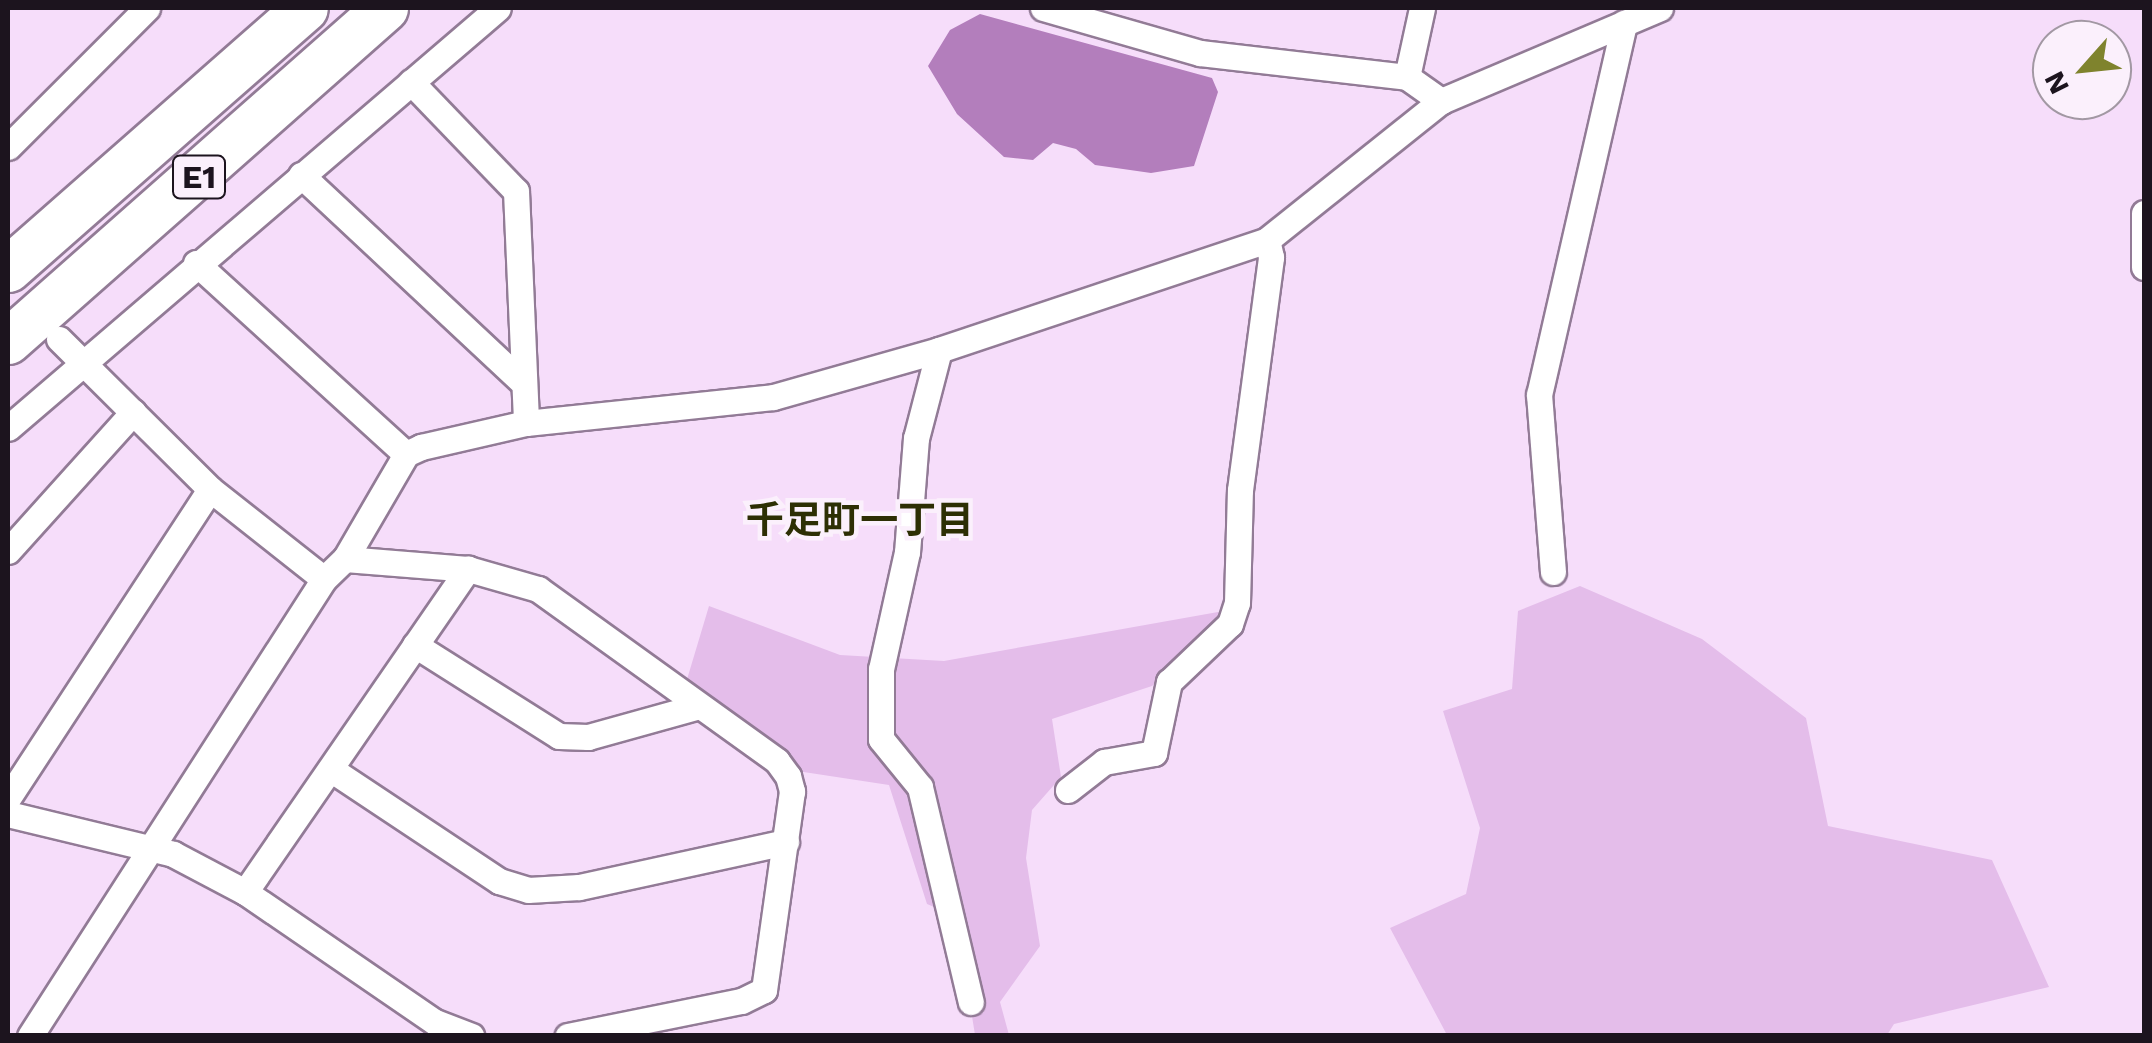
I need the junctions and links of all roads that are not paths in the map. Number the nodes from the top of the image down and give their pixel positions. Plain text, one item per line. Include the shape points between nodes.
1 (147, 8) edge
2 (305, 8) edge
3 (385, 8) edge
4 (498, 8) edge
5 (1043, 8) edge
6 (1422, 8) edge
7 (1660, 8) edge
8 (1624, 23) junction
9 (1407, 77) junction
10 (411, 82) junction
11 (1441, 101) junction
12 (8, 112) edge
13 (36, 119) junction
14 (8, 147) edge
15 (301, 175) junction
16 (2144, 213) edge
17 (1267, 240) junction
18 (196, 264) junction
19 (2144, 266) edge
20 (8, 269) edge
21 (59, 338) dead end
22 (8, 341) edge
23 (939, 350) junction
24 (82, 360) junction
25 (520, 380) junction
26 (133, 412) junction
27 (526, 423) junction
28 (8, 428) edge
29 (406, 454) junction
30 (210, 488) junction
31 (8, 550) edge
32 (346, 559) junction
33 (468, 569) junction
34 (1553, 572) dead end
35 (324, 579) junction
36 (415, 645) junction
37 (696, 707) junction
38 (332, 770) junction
39 (1068, 790) dead end
40 (8, 798) edge
41 (8, 814) edge
42 (786, 842) junction
43 (146, 849) junction
44 (246, 892) junction
45 (971, 1002) dead end
46 (30, 1036) edge
47 (472, 1036) edge
48 (568, 1036) edge

1 - 13 street
2 - 20 highway, E1
3 - 22 highway, E1
4 - 10 street
5 - 9 street via 1200,53
6 - 9 street
7 - 8 street
8 - 11 street
8 - 34 street via 1539,395
9 - 11 street
10 - 15 street
10 - 25 street via 516,191
11 - 17 street
12 - 13 street
13 - 14 street
15 - 18 street
15 - 25 street
16 - 19 street
17 - 23 street
17 - 39 street via 1271,257 1230,624 1169,682 1154,753 1104,762
18 - 24 street
18 - 29 street
21 - 24 street
23 - 27 street via 772,397
23 - 45 street via 916,438 906,552 881,670 881,738 920,788
24 - 26 street
24 - 28 street
25 - 27 street
26 - 30 street
26 - 31 street
27 - 29 street via 440,439
29 - 32 street
30 - 35 street
30 - 40 street
32 - 33 street
32 - 35 street
33 - 36 street
33 - 37 street via 538,589
35 - 43 street
36 - 37 street via 558,736 588,736
36 - 38 street
37 - 42 street via 777,761 788,776
38 - 42 street via 499,881 528,890 578,887
38 - 44 street
41 - 43 street
42 - 48 street via 759,995
43 - 44 street via 173,854
43 - 46 street
44 - 47 street via 434,1022

